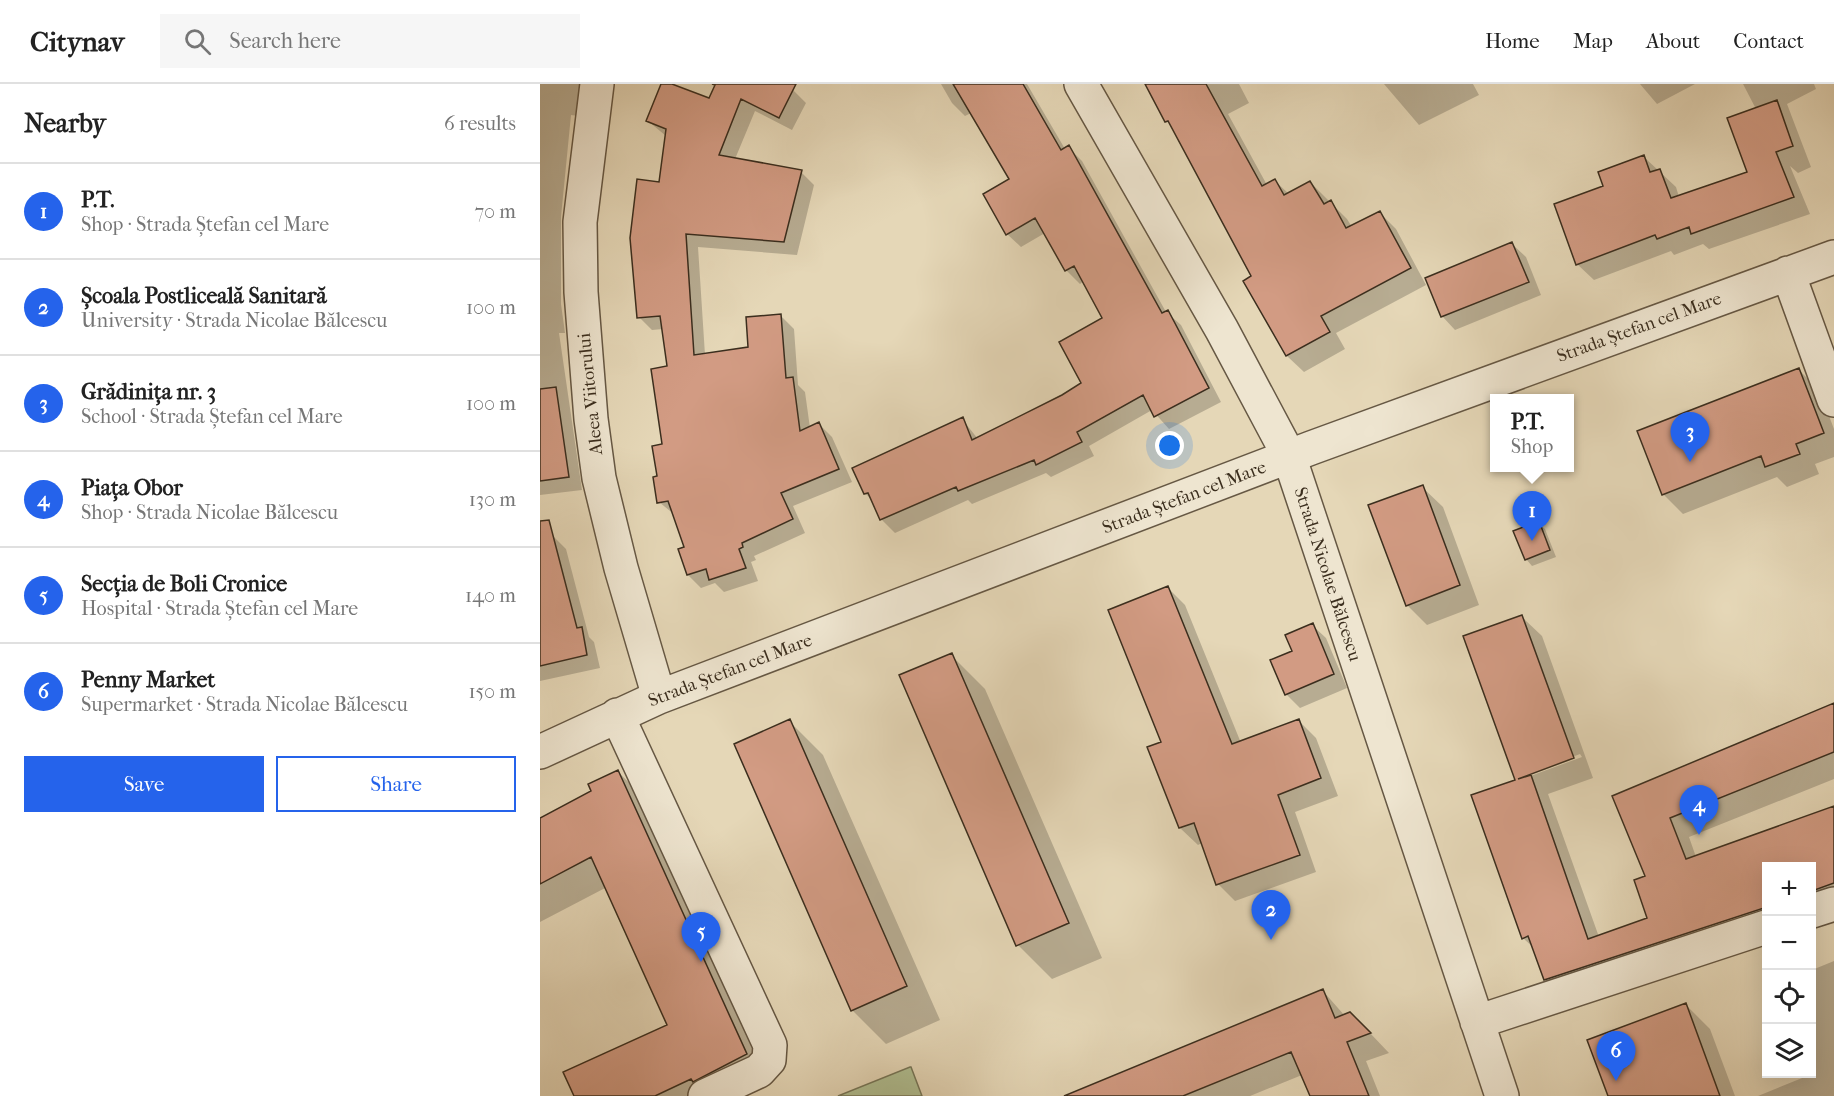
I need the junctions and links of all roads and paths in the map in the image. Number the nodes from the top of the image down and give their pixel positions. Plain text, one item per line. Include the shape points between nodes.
1 (597, 84) edge
2 (1081, 84) edge
3 (1834, 257) edge
4 (1788, 273) junction
5 (1834, 400) edge
6 (1289, 456) junction
7 (658, 697) junction
8 (604, 721) junction
9 (540, 752) edge
10 (1834, 904) edge
11 (1816, 910) edge
12 (1762, 929) edge
13 (1477, 1022) junction
14 (705, 1096) edge
15 (1502, 1096) edge

1 - 7 street, Aleea Viitorului via 580,222 591,419 599,478
2 - 6 street, Strada Nicolae Bălcescu via 1222,330
3 - 4 street, Strada Ștefan cel Mare
4 - 5 street
4 - 6 street, Strada Ștefan cel Mare
6 - 7 street, Strada Ștefan cel Mare
6 - 13 street, Strada Nicolae Bălcescu
7 - 8 street, Strada Ștefan cel Mare
8 - 9 street, Strada Ștefan cel Mare
8 - 14 street via 770,1045 769,1060 759,1071
10 - 11 street
12 - 13 street
13 - 15 street, Strada Nicolae Bălcescu

